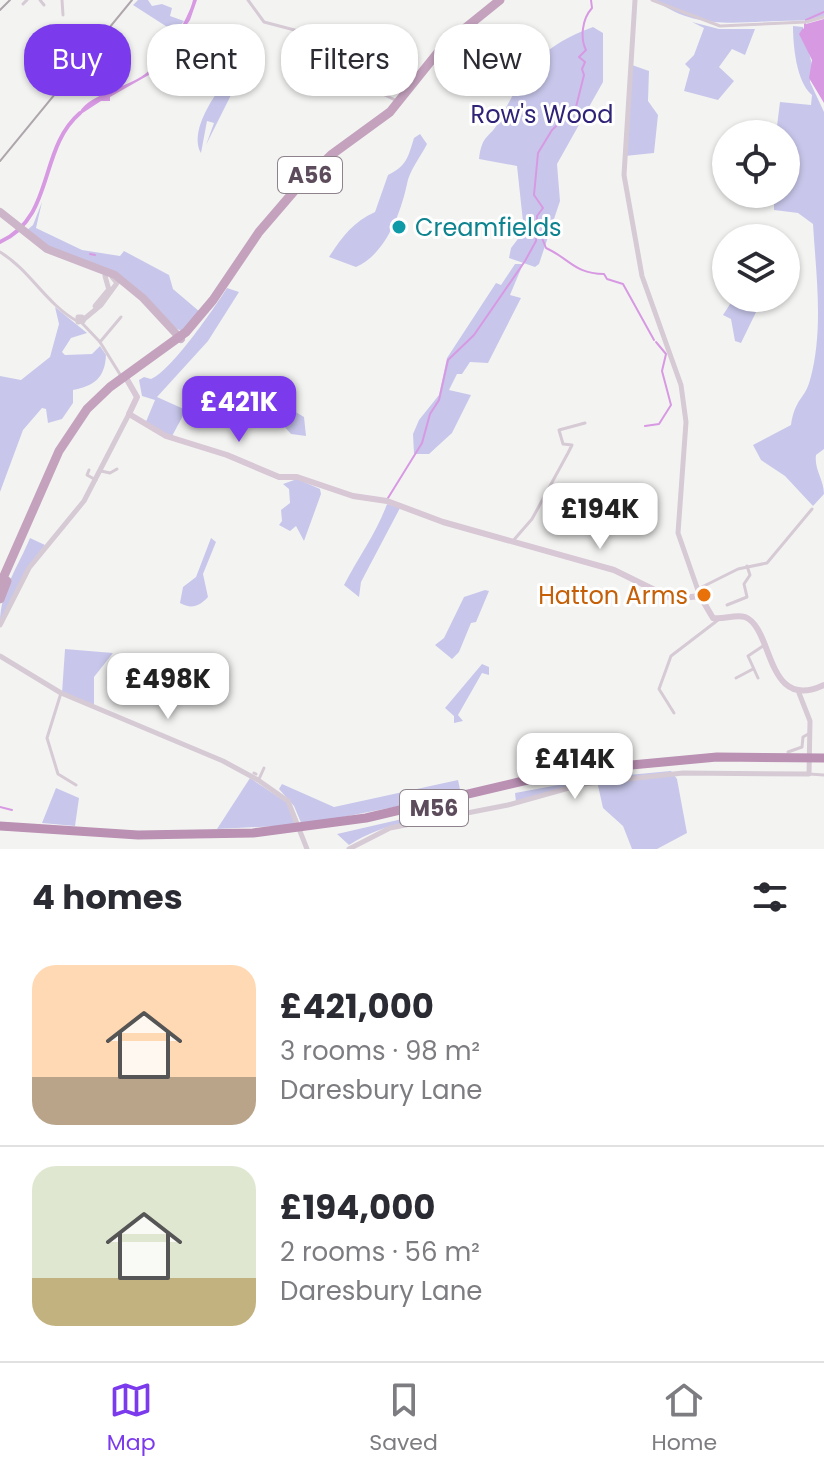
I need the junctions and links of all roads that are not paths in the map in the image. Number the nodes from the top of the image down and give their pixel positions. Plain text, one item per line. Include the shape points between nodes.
1 (27, 0) edge
2 (40, 0) edge
3 (62, 0) edge
4 (248, 0) edge
5 (500, 0) edge
6 (635, 0) edge
7 (652, 0) edge
8 (23, 4) dead end
9 (44, 5) dead end
10 (63, 15) dead end
11 (824, 17) edge
12 (399, 103) junction
13 (0, 212) edge
14 (0, 252) edge
15 (243, 255) junction
16 (72, 259) junction
17 (117, 285) junction
18 (79, 320) junction
19 (119, 321) dead end
20 (178, 336) junction
21 (100, 342) junction
22 (124, 378) junction
23 (129, 414) junction
24 (585, 423) dead end
25 (117, 469) dead end
26 (101, 471) junction
27 (87, 475) dead end
28 (96, 480) junction
29 (812, 509) dead end
30 (512, 542) junction
31 (747, 566) junction
32 (1, 592) edge
33 (699, 593) junction
34 (727, 605) dead end
35 (714, 620) junction
36 (0, 625) edge
37 (763, 646) junction
38 (0, 656) edge
39 (753, 669) junction
40 (736, 678) dead end
41 (758, 678) dead end
42 (824, 685) edge
43 (61, 693) junction
44 (803, 695) junction
45 (674, 713) dead end
46 (810, 733) junction
47 (788, 752) dead end
48 (824, 760) edge
49 (264, 768) dead end
50 (809, 771) junction
51 (255, 774) junction
52 (824, 775) edge
53 (76, 785) dead end
54 (0, 829) edge
55 (307, 849) edge
56 (350, 849) edge

1 - 8 street
2 - 9 street
3 - 10 street
4 - 12 street via 264,22 306,33 352,79
5 - 12 highway, A56 via 443,46
6 - 33 street via 624,175 642,276 681,385 686,422 678,533
7 - 11 street via 720,26
12 - 15 highway, A56 via 329,156 274,213
13 - 16 main road via 47,249
14 - 18 street via 57,309
15 - 20 highway, A56 via 213,300
15 - 20 highway, A56 via 218,301 196,326
16 - 17 main road
16 - 17 main road via 92,264
17 - 18 street
17 - 20 main road
18 - 21 street
19 - 21 street
20 - 22 highway, A56
20 - 22 highway, A56
21 - 22 street
22 - 23 main road via 137,397
22 - 32 highway, A56 via 66,447
23 - 26 street
23 - 30 main road via 172,439 279,477 387,501
24 - 30 street via 559,430 563,444 572,445 532,519
25 - 26 street
26 - 28 street
27 - 28 street
28 - 36 street via 29,568
29 - 31 street via 774,557
30 - 33 main road via 614,570 673,599
31 - 33 street
31 - 34 street via 744,599
33 - 35 main road
35 - 37 main road via 745,617
35 - 45 street via 666,664 659,689
37 - 39 street via 748,656
37 - 44 main road via 770,661
38 - 43 street
39 - 40 street
39 - 41 street
42 - 44 main road
43 - 51 street
43 - 53 street via 47,738 58,774
44 - 46 street
46 - 47 street via 803,737 802,747
46 - 50 street
48 - 54 highway, M56 via 717,757 599,768 366,818 271,832 163,836
49 - 51 street
50 - 52 street
50 - 56 street via 683,773 583,784 390,828
51 - 55 street via 288,801

